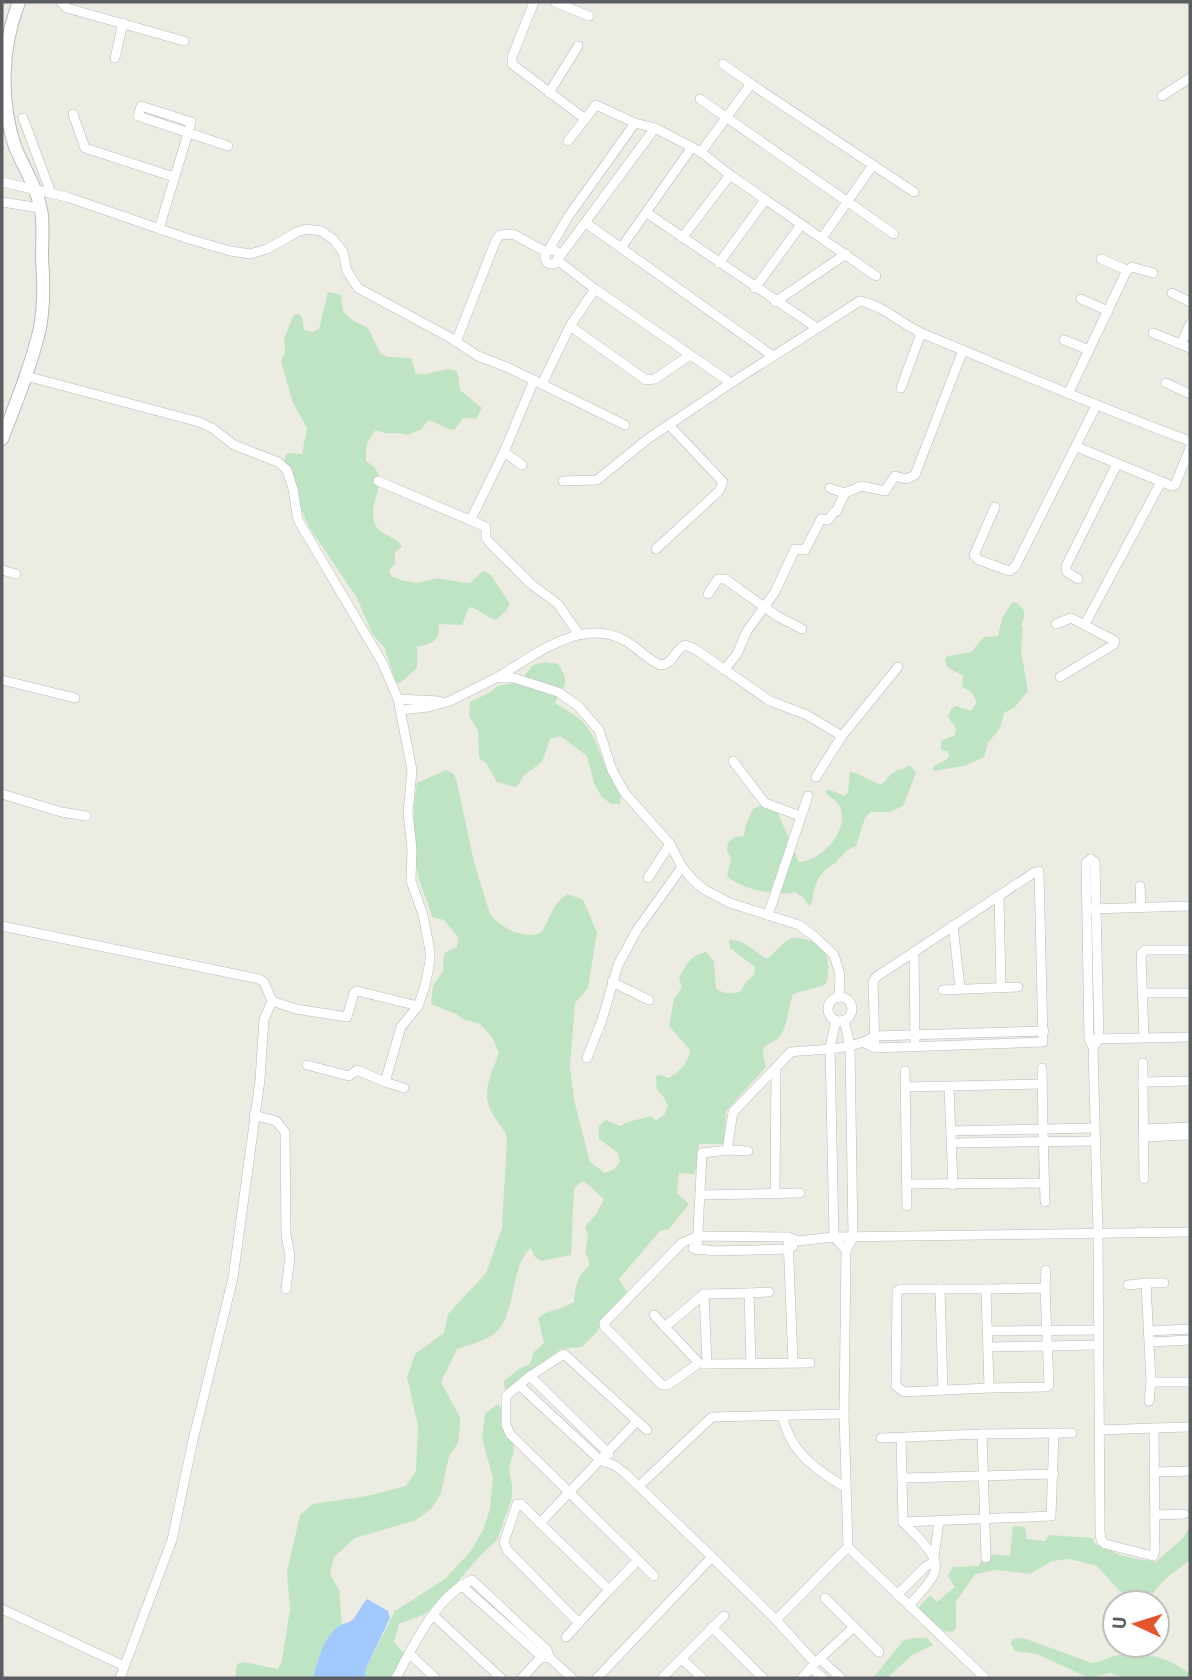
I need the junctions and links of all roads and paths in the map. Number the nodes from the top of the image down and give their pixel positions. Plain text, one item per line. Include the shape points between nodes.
1 (19, 2) edge
2 (61, 2) edge
3 (534, 2) edge
4 (555, 2) edge
5 (589, 16) dead end
6 (123, 23) junction
7 (184, 41) dead end
8 (578, 46) dead end
9 (115, 58) dead end
10 (723, 64) dead end
11 (1190, 78) edge
12 (751, 84) junction
13 (549, 93) junction
14 (1162, 96) dead end
15 (700, 99) dead end
16 (73, 114) dead end
17 (726, 117) junction
18 (23, 118) dead end
19 (584, 119) junction
20 (635, 123) junction
21 (655, 128) junction
22 (188, 133) junction
23 (568, 141) dead end
24 (228, 146) dead end
25 (697, 149) junction
26 (873, 165) junction
27 (730, 175) junction
28 (174, 177) junction
29 (2, 182) edge
30 (35, 190) junction
31 (914, 192) dead end
32 (51, 193) junction
33 (765, 200) junction
34 (2, 201) edge
35 (847, 204) junction
36 (40, 208) junction
37 (647, 213) junction
38 (586, 223) junction
39 (801, 225) junction
40 (159, 229) junction
41 (894, 234) dead end
42 (682, 238) junction
43 (822, 238) junction
44 (621, 248) junction
45 (547, 251) junction
46 (846, 254) junction
47 (557, 259) junction
48 (1101, 259) dead end
49 (719, 263) junction
50 (1127, 270) junction
51 (1153, 273) dead end
52 (876, 276) dead end
53 (755, 288) junction
54 (594, 289) junction
55 (1172, 293) dead end
56 (1081, 299) dead end
57 (775, 302) junction
58 (1190, 302) edge
59 (1108, 311) junction
60 (1190, 324) edge
61 (570, 326) junction
62 (817, 328) junction
63 (921, 333) junction
64 (1153, 333) dead end
65 (1064, 340) dead end
66 (456, 342) junction
67 (1186, 346) edge
68 (963, 350) junction
69 (1089, 350) junction
70 (690, 355) junction
71 (773, 356) junction
72 (26, 376) junction
73 (538, 382) junction
74 (731, 383) junction
75 (1166, 383) dead end
76 (901, 388) dead end
77 (1068, 394) junction
78 (1190, 394) edge
79 (1096, 406) junction
80 (625, 425) dead end
81 (669, 425) junction
82 (2, 439) edge
83 (1190, 441) edge
84 (1077, 447) junction
85 (1190, 447) edge
86 (504, 452) junction
87 (1117, 464) junction
88 (522, 465) dead end
89 (378, 481) dead end
90 (563, 481) dead end
91 (1161, 482) junction
92 (830, 488) dead end
93 (845, 493) junction
94 (995, 507) dead end
95 (471, 519) junction
96 (656, 550) dead end
97 (2, 570) edge
98 (16, 574) dead end
99 (1078, 579) dead end
100 (708, 594) dead end
101 (764, 606) junction
102 (1056, 624) dead end
103 (1085, 624) junction
104 (802, 629) dead end
105 (578, 633) junction
106 (898, 667) dead end
107 (724, 670) junction
108 (1060, 677) dead end
109 (496, 678) junction
110 (2, 680) edge
111 (75, 698) dead end
112 (398, 699) junction
113 (411, 704) junction
114 (401, 710) junction
115 (842, 736) junction
116 (733, 761) dead end
117 (816, 778) dead end
118 (2, 794) edge
119 (808, 796) dead end
120 (86, 816) dead end
121 (800, 816) junction
122 (670, 844) junction
123 (682, 867) junction
124 (648, 878) dead end
125 (1140, 886) dead end
126 (999, 897) junction
127 (1190, 906) edge
128 (1141, 908) junction
129 (768, 915) junction
130 (953, 925) junction
131 (2, 926) edge
132 (1190, 950) edge
133 (914, 952) junction
134 (612, 982) junction
135 (1000, 986) junction
136 (960, 988) junction
137 (1018, 988) dead end
138 (943, 990) dead end
139 (1143, 993) junction
140 (1190, 993) edge
141 (839, 998) junction
142 (649, 1000) dead end
143 (272, 1001) junction
144 (418, 1006) junction
145 (840, 1021) junction
146 (874, 1036) junction
147 (1144, 1038) junction
148 (1190, 1038) edge
149 (915, 1041) junction
150 (1093, 1042) junction
151 (864, 1044) junction
152 (850, 1046) junction
153 (830, 1047) junction
154 (875, 1048) junction
155 (587, 1058) dead end
156 (1143, 1063) dead end
157 (307, 1065) dead end
158 (1042, 1068) dead end
159 (776, 1069) junction
160 (905, 1071) dead end
161 (385, 1082) junction
162 (1190, 1082) edge
163 (1143, 1083) junction
164 (1042, 1084) junction
165 (906, 1087) junction
166 (948, 1087) junction
167 (404, 1088) dead end
168 (254, 1115) junction
169 (1190, 1127) edge
170 (1093, 1128) junction
171 (1043, 1129) junction
172 (951, 1131) junction
173 (1144, 1133) junction
174 (1190, 1135) edge
175 (1043, 1141) junction
176 (1094, 1141) junction
177 (952, 1143) junction
178 (727, 1150) junction
179 (748, 1151) dead end
180 (1144, 1179) dead end
181 (1044, 1183) junction
182 (907, 1184) junction
183 (953, 1185) junction
184 (775, 1193) junction
185 (800, 1193) dead end
186 (701, 1195) junction
187 (1045, 1202) dead end
188 (907, 1206) dead end
189 (1190, 1232) edge
190 (1098, 1234) junction
191 (698, 1236) junction
192 (788, 1237) junction
193 (834, 1237) junction
194 (853, 1237) junction
195 (798, 1241) junction
196 (682, 1242) junction
197 (789, 1249) junction
198 (697, 1250) junction
199 (846, 1250) junction
200 (1046, 1270) dead end
201 (1146, 1283) junction
202 (1164, 1283) dead end
203 (1128, 1285) dead end
204 (1045, 1288) junction
205 (286, 1289) dead end
206 (940, 1289) junction
207 (986, 1289) junction
208 (769, 1292) dead end
209 (749, 1293) junction
210 (704, 1294) junction
211 (654, 1315) dead end
212 (665, 1327) junction
213 (1190, 1329) edge
214 (1099, 1330) junction
215 (988, 1331) junction
216 (1047, 1331) junction
217 (1150, 1331) junction
218 (1190, 1340) edge
219 (1150, 1342) junction
220 (1048, 1345) junction
221 (1098, 1345) junction
222 (988, 1347) junction
223 (793, 1363) junction
224 (810, 1363) dead end
225 (703, 1364) junction
226 (751, 1364) junction
227 (530, 1376) junction
228 (1151, 1382) junction
229 (1190, 1382) edge
230 (519, 1385) junction
231 (989, 1388) junction
232 (943, 1390) junction
233 (1149, 1401) dead end
234 (844, 1414) junction
235 (782, 1415) junction
236 (638, 1421) junction
237 (1190, 1427) edge
238 (1154, 1428) junction
239 (647, 1430) dead end
240 (1099, 1430) junction
241 (1054, 1433) junction
242 (1072, 1433) dead end
243 (982, 1434) junction
244 (880, 1438) dead end
245 (901, 1438) junction
246 (608, 1451) junction
247 (600, 1460) junction
248 (614, 1465) junction
249 (1190, 1471) edge
250 (1154, 1472) junction
251 (1054, 1474) junction
252 (985, 1477) junction
253 (904, 1478) junction
254 (639, 1486) junction
255 (846, 1488) junction
256 (570, 1491) junction
257 (1184, 1514) dead end
258 (1155, 1515) junction
259 (986, 1520) junction
260 (939, 1521) junction
261 (540, 1522) junction
262 (903, 1522) junction
263 (848, 1548) junction
264 (712, 1557) junction
265 (986, 1558) dead end
266 (638, 1560) junction
267 (934, 1560) junction
268 (654, 1576) dead end
269 (609, 1590) junction
270 (897, 1595) junction
271 (825, 1598) dead end
272 (909, 1606) junction
273 (2, 1609) edge
274 (433, 1616) junction
275 (724, 1616) dead end
276 (776, 1620) junction
277 (579, 1623) junction
278 (712, 1627) junction
279 (854, 1628) junction
280 (566, 1637) dead end
281 (879, 1652) dead end
282 (410, 1653) junction
283 (546, 1655) junction
284 (682, 1659) junction
285 (816, 1663) junction
286 (124, 1666) junction
287 (120, 1678) edge
288 (396, 1678) edge
289 (435, 1678) edge
290 (501, 1678) edge
291 (522, 1678) edge
292 (572, 1678) edge
293 (597, 1678) edge
294 (662, 1678) edge
295 (702, 1678) edge
296 (763, 1678) edge
297 (802, 1678) edge
298 (823, 1678) edge
299 (841, 1678) edge
300 (985, 1678) edge

1 - 30 street via 9,30 2,89 5,121
2 - 6 street via 67,8
3 - 13 street via 512,64
4 - 5 street
6 - 7 street
6 - 9 street
8 - 13 street
10 - 12 street
11 - 14 street
12 - 17 street
12 - 26 street
13 - 19 street
15 - 17 street
16 - 28 street via 85,148
17 - 25 street
17 - 35 street
18 - 32 street
19 - 20 street via 600,106
19 - 23 street
20 - 21 street
20 - 45 street
21 - 25 street
21 - 38 street
22 - 22 street via 138,116 141,106 191,122
22 - 24 street
22 - 28 street
25 - 27 street
25 - 37 street
26 - 31 street
26 - 35 street
27 - 33 street
27 - 42 street
28 - 40 street
29 - 30 street
30 - 32 street
30 - 36 street
32 - 40 street
33 - 39 street
33 - 49 street
34 - 36 street
35 - 41 street
35 - 43 street
36 - 72 street via 43,301
37 - 42 street
37 - 44 street
38 - 44 street
38 - 47 street
39 - 43 street
39 - 53 street
40 - 66 street via 250,254 306,229 321,231 343,252 347,271 358,288
42 - 49 street
43 - 46 street
44 - 71 street
45 - 47 street via 547,262
45 - 66 street via 513,234 500,236
46 - 52 street
46 - 57 street
47 - 54 street
48 - 50 street
49 - 53 street
50 - 51 street via 1132,267
50 - 59 street
53 - 57 street
54 - 61 street
54 - 70 street
55 - 58 street
56 - 59 street
57 - 62 street
59 - 69 street
60 - 67 street
61 - 70 street via 646,380 655,379
61 - 73 street
62 - 63 street via 860,301
62 - 71 street
63 - 68 street
63 - 76 street
64 - 67 street
65 - 69 street
66 - 73 street
68 - 77 street
68 - 93 street via 915,475 895,476 885,491 862,486
69 - 77 street
70 - 74 street
71 - 74 street
72 - 82 street
72 - 112 street via 199,422 245,451 278,462 287,470 298,520 382,662
73 - 80 street
73 - 86 street
74 - 81 street
75 - 78 street
77 - 79 street
79 - 83 street
79 - 84 street
81 - 90 street via 597,480
81 - 96 street via 723,482
84 - 87 street
84 - 94 street via 1009,571 974,555
85 - 91 street via 1175,485
86 - 88 street
86 - 95 street
87 - 91 street
87 - 99 street via 1066,566
89 - 95 street
91 - 103 street
92 - 93 street
93 - 101 street via 836,512 828,520 821,519 805,550 795,549
95 - 105 street via 486,527 489,543 558,604
97 - 98 street
100 - 101 street via 718,579 725,579
101 - 104 street
101 - 107 street
102 - 103 street via 1068,618
103 - 108 street via 1114,644
105 - 107 street via 624,640 660,665 666,665 685,645
105 - 109 street
106 - 115 street
107 - 115 street via 771,701
109 - 113 street via 444,702
109 - 122 street via 514,678 558,692 578,706 599,730 624,792
110 - 111 street
112 - 113 street
112 - 114 street
113 - 114 street
114 - 144 street via 412,770 408,813 411,881 430,951
115 - 117 street
116 - 121 street via 765,803
118 - 120 street
119 - 121 street
121 - 129 street
122 - 123 street
122 - 124 street
123 - 129 street via 705,890
123 - 134 street via 637,930
125 - 128 street
126 - 130 street
126 - 135 street
126 - 149 street via 1040,872 1043,1042
127 - 128 street
128 - 150 street via 1092,909
129 - 141 street via 799,925 834,955 840,975
130 - 133 street
130 - 136 street
131 - 143 street via 259,979
132 - 139 street via 1143,951
133 - 146 street via 874,979
133 - 149 street
134 - 142 street
134 - 155 street
135 - 136 street
135 - 137 street
136 - 138 street
139 - 140 street
139 - 147 street
141 - 145 street via 828,1008 831,1018
141 - 145 street via 852,1009 850,1016
143 - 144 street via 346,1017 357,991
143 - 168 street via 264,1019
144 - 161 street via 401,1027
145 - 152 street
145 - 153 street
146 - 149 street
146 - 151 street
146 - 154 street
147 - 148 street
147 - 150 street
149 - 154 street
150 - 170 street
151 - 152 street
151 - 154 street
152 - 153 street
152 - 194 street
153 - 159 street via 791,1052
153 - 193 street
156 - 163 street
157 - 161 street via 349,1076 357,1070
158 - 164 street
159 - 178 street via 733,1111
159 - 184 street
160 - 165 street
161 - 167 street
162 - 163 street
163 - 173 street
164 - 166 street
164 - 171 street
165 - 166 street
165 - 182 street
166 - 172 street
168 - 205 street via 276,1121 285,1132 290,1256
168 - 286 street via 233,1278 175,1526
169 - 173 street
170 - 171 street
170 - 176 street
171 - 172 street
171 - 175 street
172 - 177 street
173 - 174 street
173 - 180 street
175 - 176 street
175 - 177 street
175 - 181 street
176 - 190 street
177 - 183 street
178 - 179 street
178 - 186 street via 702,1153
181 - 183 street
181 - 187 street
182 - 183 street
182 - 188 street
184 - 185 street
184 - 186 street
186 - 191 street
189 - 190 street
190 - 194 street
190 - 214 street
191 - 192 street
191 - 196 street
191 - 198 street
192 - 195 street
192 - 197 street
193 - 194 street
193 - 195 street
193 - 199 street
194 - 199 street
195 - 197 street
196 - 198 street
196 - 225 street via 603,1324 664,1386
197 - 198 street
197 - 223 street
199 - 234 street
200 - 204 street
201 - 202 street
201 - 203 street
201 - 217 street
204 - 207 street
204 - 216 street
206 - 207 street
206 - 232 street
206 - 232 street via 897,1291 896,1386 904,1392
207 - 215 street
208 - 209 street
209 - 210 street
209 - 226 street
210 - 212 street
210 - 225 street
211 - 212 street
212 - 225 street
213 - 217 street
214 - 216 street
214 - 221 street
215 - 216 street
215 - 222 street
216 - 220 street
217 - 219 street
218 - 219 street
219 - 228 street
220 - 221 street
220 - 222 street
220 - 231 street via 1049,1385
221 - 240 street
222 - 231 street
223 - 224 street
223 - 226 street
225 - 226 street
227 - 230 street
227 - 236 street via 563,1353
227 - 246 street
228 - 229 street
228 - 233 street
230 - 247 street
230 - 256 street via 506,1396 507,1430
231 - 232 street
234 - 235 street
234 - 255 street
235 - 254 street via 712,1417
235 - 255 street via 786,1435 801,1455
236 - 239 street
236 - 246 street
237 - 238 street
238 - 240 street
238 - 250 street
240 - 258 street via 1102,1543 1153,1556
241 - 242 street
241 - 243 street
241 - 251 street
243 - 245 street
243 - 252 street
244 - 245 street
245 - 253 street
246 - 247 street
246 - 248 street
247 - 248 street
247 - 256 street
248 - 254 street
249 - 250 street
250 - 258 street
251 - 252 street
251 - 259 street via 1050,1517
252 - 253 street
252 - 259 street
253 - 262 street
254 - 264 street
255 - 263 street
256 - 261 street
256 - 266 street
257 - 258 street
259 - 260 street
259 - 265 street
260 - 262 street
260 - 267 street
261 - 269 street
261 - 277 street via 517,1504 504,1546
262 - 267 street
263 - 270 street
263 - 276 street
264 - 276 street
264 - 293 street
266 - 268 street
266 - 269 street
267 - 270 street
267 - 272 street via 934,1574
269 - 277 street
270 - 272 street
271 - 279 street
272 - 300 street
273 - 286 street
274 - 282 street
274 - 283 street via 461,1585
274 - 290 street
275 - 278 street
276 - 285 street
277 - 280 street
278 - 284 street
278 - 296 street
279 - 281 street
279 - 285 street
282 - 288 street
282 - 289 street
283 - 291 street
283 - 292 street
284 - 294 street
284 - 295 street
285 - 297 street
285 - 298 street
285 - 299 street
286 - 287 street

